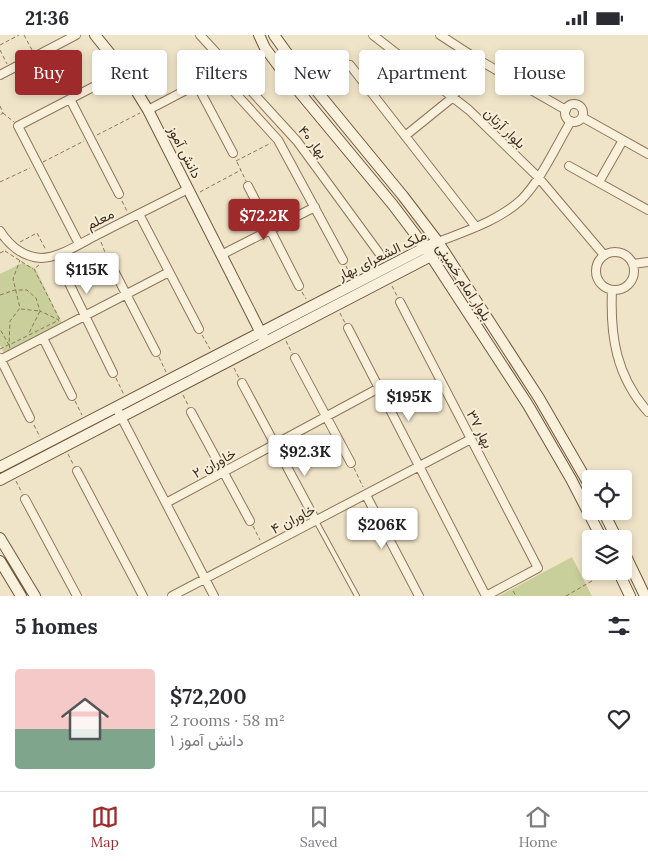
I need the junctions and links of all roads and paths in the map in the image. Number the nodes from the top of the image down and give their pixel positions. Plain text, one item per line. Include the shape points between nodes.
1 (19, 35) edge
2 (24, 35) edge
3 (76, 35) edge
4 (95, 35) edge
5 (200, 35) edge
6 (259, 35) edge
7 (274, 35) edge
8 (373, 35) edge
9 (440, 35) edge
10 (0, 45) edge
11 (0, 50) edge
12 (32, 50) edge
13 (47, 50) edge
14 (107, 50) edge
15 (214, 50) edge
16 (462, 50) edge
17 (485, 64) edge
18 (350, 65) dead end
19 (15, 66) edge
20 (10, 69) junction
21 (0, 75) edge
22 (92, 88) edge
23 (139, 95) edge
24 (177, 95) edge
25 (202, 95) edge
26 (238, 95) edge
27 (256, 95) edge
28 (454, 95) edge
29 (259, 98) junction
30 (452, 98) junction
31 (70, 99) junction
32 (0, 106) edge
33 (249, 107) junction
34 (148, 110) junction
35 (566, 110) junction
36 (3, 113) junction
37 (0, 115) edge
38 (582, 117) junction
39 (570, 121) junction
40 (18, 126) junction
41 (288, 131) junction
42 (405, 136) junction
43 (278, 140) junction
44 (623, 140) junction
45 (233, 153) dead end
46 (648, 154) edge
47 (38, 164) junction
48 (569, 165) dead end
49 (241, 170) junction
50 (538, 177) junction
51 (0, 182) edge
52 (599, 182) junction
53 (248, 186) joint
54 (190, 193) junction
55 (119, 194) joint
56 (315, 207) junction
57 (648, 210) edge
58 (139, 214) junction
59 (130, 218) junction
60 (476, 227) junction
61 (271, 230) junction
62 (0, 231) edge
63 (97, 235) junction
64 (438, 242) junction
65 (79, 244) junction
66 (12, 246) junction
67 (424, 247) junction
68 (4, 251) dead end
69 (379, 253) dead end
70 (221, 255) junction
71 (604, 255) junction
72 (431, 256) junction
73 (50, 257) junction
74 (343, 260) joint
75 (20, 261) junction
76 (110, 261) joint
77 (648, 262) edge
78 (633, 264) junction
79 (34, 269) junction
80 (170, 272) junction
81 (388, 279) junction
82 (69, 283) joint
83 (355, 283) junction
84 (299, 286) joint
85 (16, 290) junction
86 (612, 290) junction
87 (126, 294) junction
88 (0, 295) edge
89 (400, 301) joint
90 (337, 306) junction
91 (309, 307) junction
92 (20, 308) junction
93 (40, 311) junction
94 (85, 316) junction
95 (60, 320) junction
96 (348, 328) joint
97 (0, 329) edge
98 (199, 329) joint
99 (260, 332) junction
100 (282, 334) junction
101 (30, 335) junction
102 (43, 338) junction
103 (266, 342) junction
104 (9, 345) junction
105 (0, 349) edge
106 (13, 353) junction
107 (156, 353) joint
108 (214, 356) junction
109 (295, 358) joint
110 (0, 359) edge
111 (231, 360) junction
112 (113, 373) joint
113 (169, 379) junction
114 (242, 383) joint
115 (179, 387) junction
116 (379, 388) junction
117 (72, 396) joint
118 (127, 401) junction
119 (116, 407) junction
120 (191, 412) joint
121 (648, 412) edge
122 (326, 416) junction
123 (121, 417) junction
124 (30, 418) joint
125 (86, 423) junction
126 (471, 439) junction
127 (44, 444) junction
128 (274, 444) junction
129 (64, 447) junction
130 (351, 463) joint
131 (420, 466) junction
132 (0, 467) edge
133 (77, 471) joint
134 (223, 472) junction
135 (582, 473) edge
136 (12, 474) junction
137 (0, 480) edge
138 (366, 495) junction
139 (25, 499) joint
140 (166, 503) junction
141 (250, 521) joint
142 (316, 521) junction
143 (597, 530) edge
144 (0, 537) edge
145 (264, 547) junction
146 (0, 561) edge
147 (632, 569) edge
148 (205, 579) junction
149 (594, 580) edge
150 (622, 580) edge
151 (21, 596) edge
152 (35, 596) edge
153 (77, 596) edge
154 (143, 596) edge
155 (172, 596) edge
156 (214, 596) edge
157 (357, 596) edge
158 (419, 596) edge
159 (566, 596) edge
160 (630, 596) edge
161 (645, 596) edge

1 - 10 path
2 - 12 path
3 - 13 street
4 - 14 street, دانش آموز
5 - 15 street, بهار ۴۰
6 - 67 street, بلوار امام خمینی via 286,76
7 - 64 street, بلوار امام خمینی
8 - 30 street, بلوار آرتان
9 - 16 street
11 - 20 path
17 - 35 street
18 - 42 street
19 - 20 street
20 - 21 street
22 - 31 street
23 - 34 street, دانش آموز
24 - 34 street
25 - 45 street
26 - 33 street
27 - 29 street, بهار ۴۰
28 - 30 street
29 - 33 street via 257,106
29 - 41 street, بهار ۴۰
30 - 42 street
30 - 50 street, بلوار آرتان
31 - 40 street
31 - 55 street
32 - 36 path
33 - 43 street
34 - 54 street, دانش آموز
35 - 38 street via 571,105 578,106
35 - 39 street
36 - 37 path
36 - 40 path
38 - 39 street
38 - 44 street
39 - 50 street
40 - 47 street
41 - 43 street
41 - 69 street, بهار ۴۰
42 - 60 street
43 - 49 path via 236,161
43 - 56 street
44 - 46 street
44 - 52 street
47 - 51 path
47 - 65 street
48 - 52 street
49 - 53 path
49 - 54 path
50 - 60 street via 521,200
50 - 71 street, بلوار آرتان
52 - 57 street
53 - 61 street
54 - 58 street, معلم
54 - 70 street, دانش آموز
55 - 59 path
56 - 61 street
56 - 74 street
58 - 59 street, معلم
58 - 80 street
59 - 63 street, معلم
60 - 64 street
61 - 70 street
61 - 84 street
62 - 66 street
63 - 65 street, معلم
63 - 76 path
64 - 67 street, ملک الشعرای بهار
64 - 72 street, ملک الشعرای بهار
64 - 135 street, بلوار امام خمینی via 539,398
65 - 73 street, معلم
66 - 73 street via 29,255
66 - 73 path via 36,233
67 - 72 street, بلوار امام خمینی
67 - 83 street, ملک الشعرای بهار
68 - 75 path
70 - 99 street, دانش آموز
71 - 78 street via 619,252 628,256
71 - 86 street via 598,263 597,278
72 - 81 street, ملک الشعرای بهار
72 - 143 street, بلوار امام خمینی via 528,405
73 - 79 path
73 - 82 path
74 - 83 path
75 - 79 path
75 - 85 path via 13,279
76 - 87 street
77 - 78 street
78 - 86 street via 634,274 630,283 622,289
79 - 95 path
80 - 87 street
80 - 98 street
81 - 89 path
81 - 90 street, ملک الشعرای بهار
82 - 94 street
83 - 91 street, ملک الشعرای بهار
84 - 91 path
85 - 88 path
85 - 92 path
85 - 93 path via 27,290 36,298
86 - 121 street via 611,319 618,360 629,385
87 - 94 street
87 - 107 street
89 - 126 street, بهار ۳۷
90 - 96 path
90 - 100 street, ملک الشعرای بهار
91 - 99 street, ملک الشعرای بهار
92 - 93 path
92 - 104 path via 10,321
93 - 95 path
93 - 101 path via 28,333
94 - 102 street
94 - 112 street
95 - 101 path
96 - 116 street
97 - 104 path
98 - 108 path
99 - 103 street, دانش آموز
99 - 108 street, ملک الشعرای بهار
100 - 103 street, ملک الشعرای بهار
100 - 109 path
101 - 104 path
102 - 106 street
102 - 117 street
103 - 111 street, ملک الشعرای بهار
104 - 105 path
104 - 106 path
106 - 110 street
107 - 113 path
108 - 113 street, ملک الشعرای بهار
109 - 122 street
110 - 124 street
111 - 114 path
111 - 115 street, ملک الشعرای بهار
112 - 118 path
113 - 118 street, ملک الشعرای بهار
114 - 128 street
115 - 120 path
115 - 123 street, ملک الشعرای بهار
116 - 122 street, خاوران ۲
116 - 131 street
117 - 125 path
118 - 119 street, ملک الشعرای بهار
119 - 123 street
119 - 125 street, ملک الشعرای بهار
120 - 134 street
122 - 128 street, خاوران ۲
122 - 130 street
123 - 129 street, ملک الشعرای بهار
123 - 140 street
124 - 127 path
125 - 127 street, ملک الشعرای بهار
126 - 131 street, خاوران ۴
126 - 131 street, بهار ۳۷ via 538,568 486,595
127 - 132 street, ملک الشعرای بهار
128 - 134 street, خاوران ۲
128 - 142 street
129 - 133 path
129 - 136 street, ملک الشعرای بهار
130 - 138 path
131 - 138 street, خاوران ۴
133 - 154 street
134 - 140 street, خاوران ۲
134 - 141 street
136 - 137 street, ملک الشعرای بهار
136 - 139 path
138 - 142 street, خاوران ۴
138 - 158 street
139 - 153 street
140 - 148 street
141 - 145 path
142 - 145 street, خاوران ۴
142 - 157 lane
144 - 152 street
145 - 148 street, خاوران ۴
146 - 151 street
147 - 161 street
148 - 155 street, خاوران ۴
148 - 156 street
149 - 159 path
150 - 160 street

